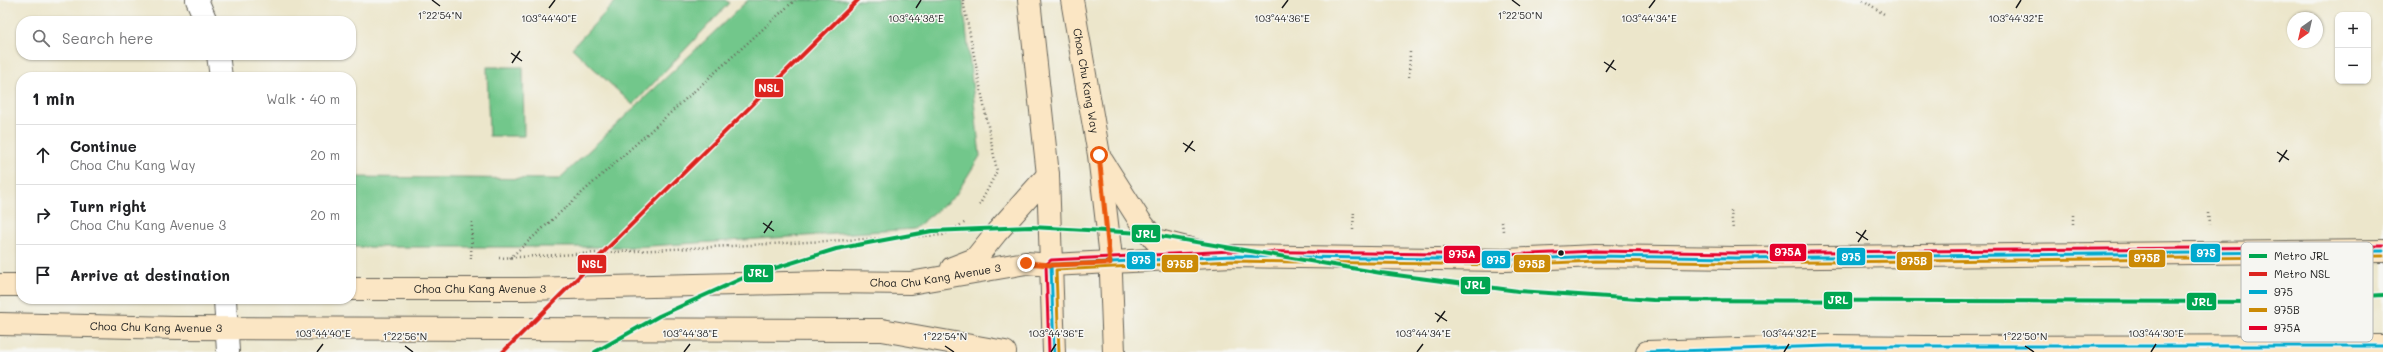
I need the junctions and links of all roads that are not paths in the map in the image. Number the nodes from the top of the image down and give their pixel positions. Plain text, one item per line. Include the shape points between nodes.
1 (197, 0) edge
2 (1029, 0) edge
3 (1072, 0) edge
4 (204, 16) edge
5 (219, 60) edge
6 (220, 72) edge
7 (1099, 155) junction
8 (1048, 175) junction
9 (2373, 251) edge
10 (2383, 251) edge
11 (2241, 253) edge
12 (1232, 256) junction
13 (1110, 263) junction
14 (1051, 265) junction
15 (910, 283) junction
16 (0, 284) edge
17 (16, 285) edge
18 (356, 289) edge
19 (225, 304) edge
20 (0, 324) edge
21 (227, 328) junction
22 (882, 330) junction
23 (2383, 346) edge
24 (228, 352) edge
25 (916, 352) edge
26 (1005, 352) edge
27 (1054, 352) edge
28 (1114, 352) edge
29 (1647, 352) edge

1 - 4 street
2 - 8 street
3 - 7 street, Choa Chu Kang Way
5 - 6 street
7 - 12 street via 1140,221 1155,240
7 - 13 street, Choa Chu Kang Way
8 - 14 street
8 - 15 street via 975,259
9 - 10 street, Choa Chu Kang Avenue 3
11 - 12 street, Choa Chu Kang Avenue 3 via 1736,258 1595,256 1506,260
12 - 13 street, Choa Chu Kang Avenue 3
13 - 14 street, Choa Chu Kang Avenue 3
13 - 28 street, Choa Chu Kang Way
14 - 15 street, Choa Chu Kang Avenue 3 via 1026,263
14 - 27 street
15 - 18 street, Choa Chu Kang Avenue 3
16 - 17 street
19 - 21 street
20 - 21 street, Choa Chu Kang Avenue 3
21 - 22 street, Choa Chu Kang Avenue 3
21 - 24 street
22 - 25 street
22 - 26 street, Choa Chu Kang Avenue 3
23 - 29 street via 1828,346

